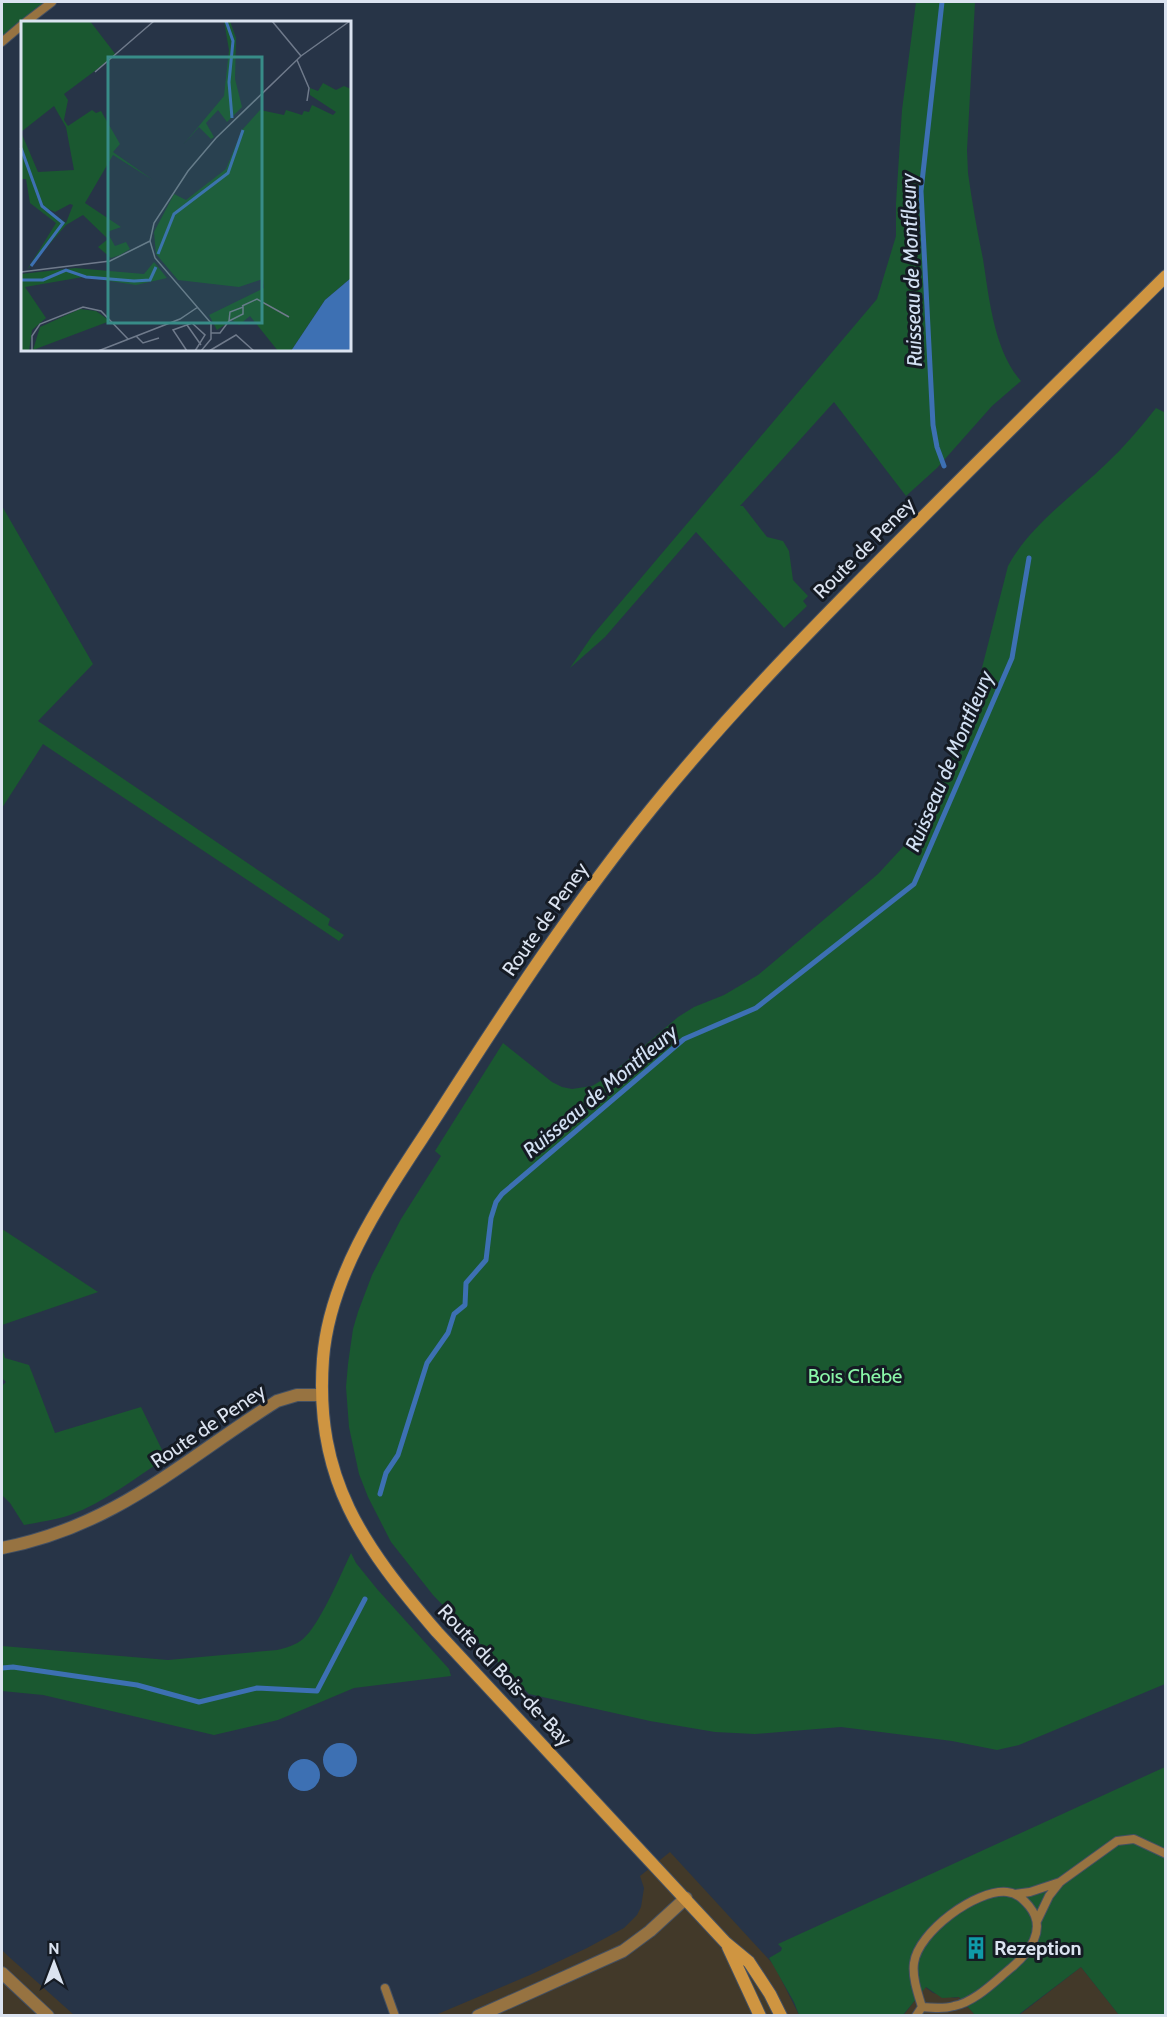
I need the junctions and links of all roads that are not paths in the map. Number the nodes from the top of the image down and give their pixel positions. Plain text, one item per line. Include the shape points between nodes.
1 (52, 2) edge
2 (27, 21) edge
3 (21, 26) edge
4 (2, 42) edge
5 (1166, 276) edge
6 (322, 1395) junction
7 (2, 1548) edge
8 (1166, 1854) edge
9 (1060, 1882) junction
10 (1015, 1894) junction
11 (686, 1898) junction
12 (1038, 1921) junction
13 (726, 1943) junction
14 (2, 1973) edge
15 (385, 1988) dead end
16 (922, 2007) junction
17 (48, 2016) edge
18 (395, 2016) edge
19 (478, 2016) edge
20 (760, 2016) edge
21 (781, 2016) edge
22 (916, 2016) edge

1 - 2 lane
3 - 4 lane
5 - 6 main road, Route de Peney via 823,617 699,752 607,865 492,1030 363,1236 329,1324
6 - 7 street, Route de Peney via 297,1395 278,1401 120,1506 59,1534
6 - 11 main road, Route du Bois-de-Bay via 325,1435 342,1496 358,1530 381,1564 437,1632
8 - 9 lane via 1139,1840 1122,1839 1108,1845
9 - 10 lane
9 - 12 lane
10 - 12 lane
10 - 16 lane via 998,1892 975,1899 925,1939 914,1962
11 - 13 main road, Route du Bois-de-Bay
11 - 19 street via 623,1951
12 - 16 lane via 1028,1953 978,1994 956,2006
13 - 20 main road, Route du Bois-de-Bay
13 - 21 main road, Route du Bois-de-Bay via 749,1962
14 - 17 street
15 - 18 lane
16 - 22 lane

